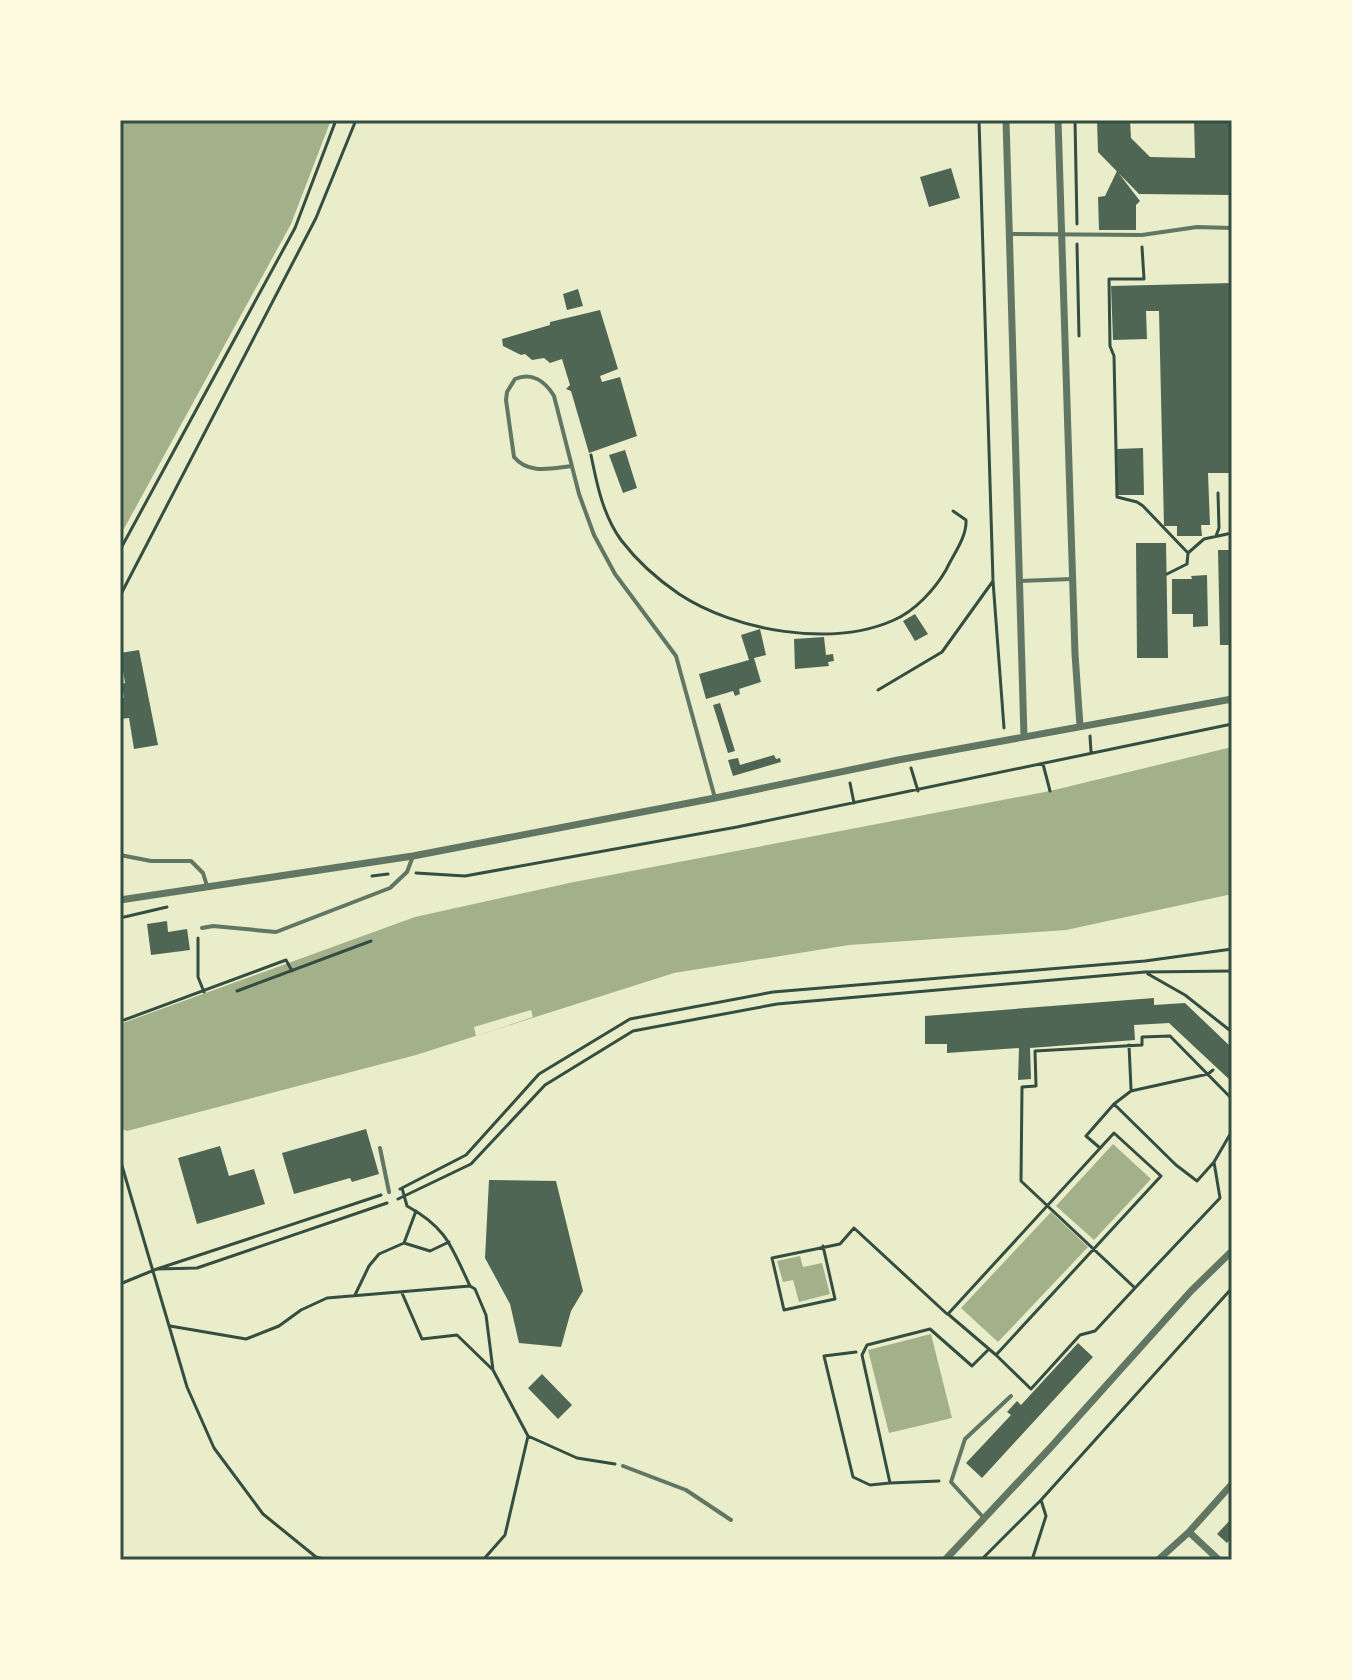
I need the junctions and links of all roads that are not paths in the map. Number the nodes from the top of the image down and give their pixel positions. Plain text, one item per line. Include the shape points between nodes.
1 (1006, 120) edge
2 (1058, 120) edge
3 (1232, 228) edge
4 (1010, 234) junction
5 (1061, 235) junction
6 (572, 466) junction
7 (1072, 579) junction
8 (1019, 581) junction
9 (1232, 699) edge
10 (1080, 726) junction
11 (1024, 737) junction
12 (715, 798) junction
13 (120, 855) edge
14 (413, 856) junction
15 (207, 886) junction
16 (120, 900) edge
17 (202, 928) road end
18 (380, 1148) dead end
19 (389, 1192) road end
20 (1232, 1251) edge
21 (1011, 1396) dead end
22 (623, 1466) road end
23 (1232, 1484) edge
24 (983, 1517) junction
25 (731, 1520) dead end
26 (1189, 1532) junction
27 (945, 1560) edge
28 (1158, 1560) edge
29 (1219, 1560) edge

1 - 4 street
2 - 5 street
3 - 5 lane
4 - 5 lane
4 - 8 street
5 - 7 street
6 - 6 lane via 548,385 530,376 515,379 506,400 514,457 537,469
6 - 12 lane via 602,552 676,656
7 - 8 lane
7 - 10 street
8 - 11 street
9 - 10 street
10 - 11 street
11 - 12 street
12 - 14 street
13 - 15 lane via 191,861
14 - 15 street
14 - 17 lane via 407,872 390,888 276,932
15 - 16 street
18 - 19 lane
20 - 24 street
21 - 24 lane via 965,1439 951,1482
22 - 25 lane via 686,1490
23 - 26 street
24 - 27 street
26 - 28 street
26 - 29 street

